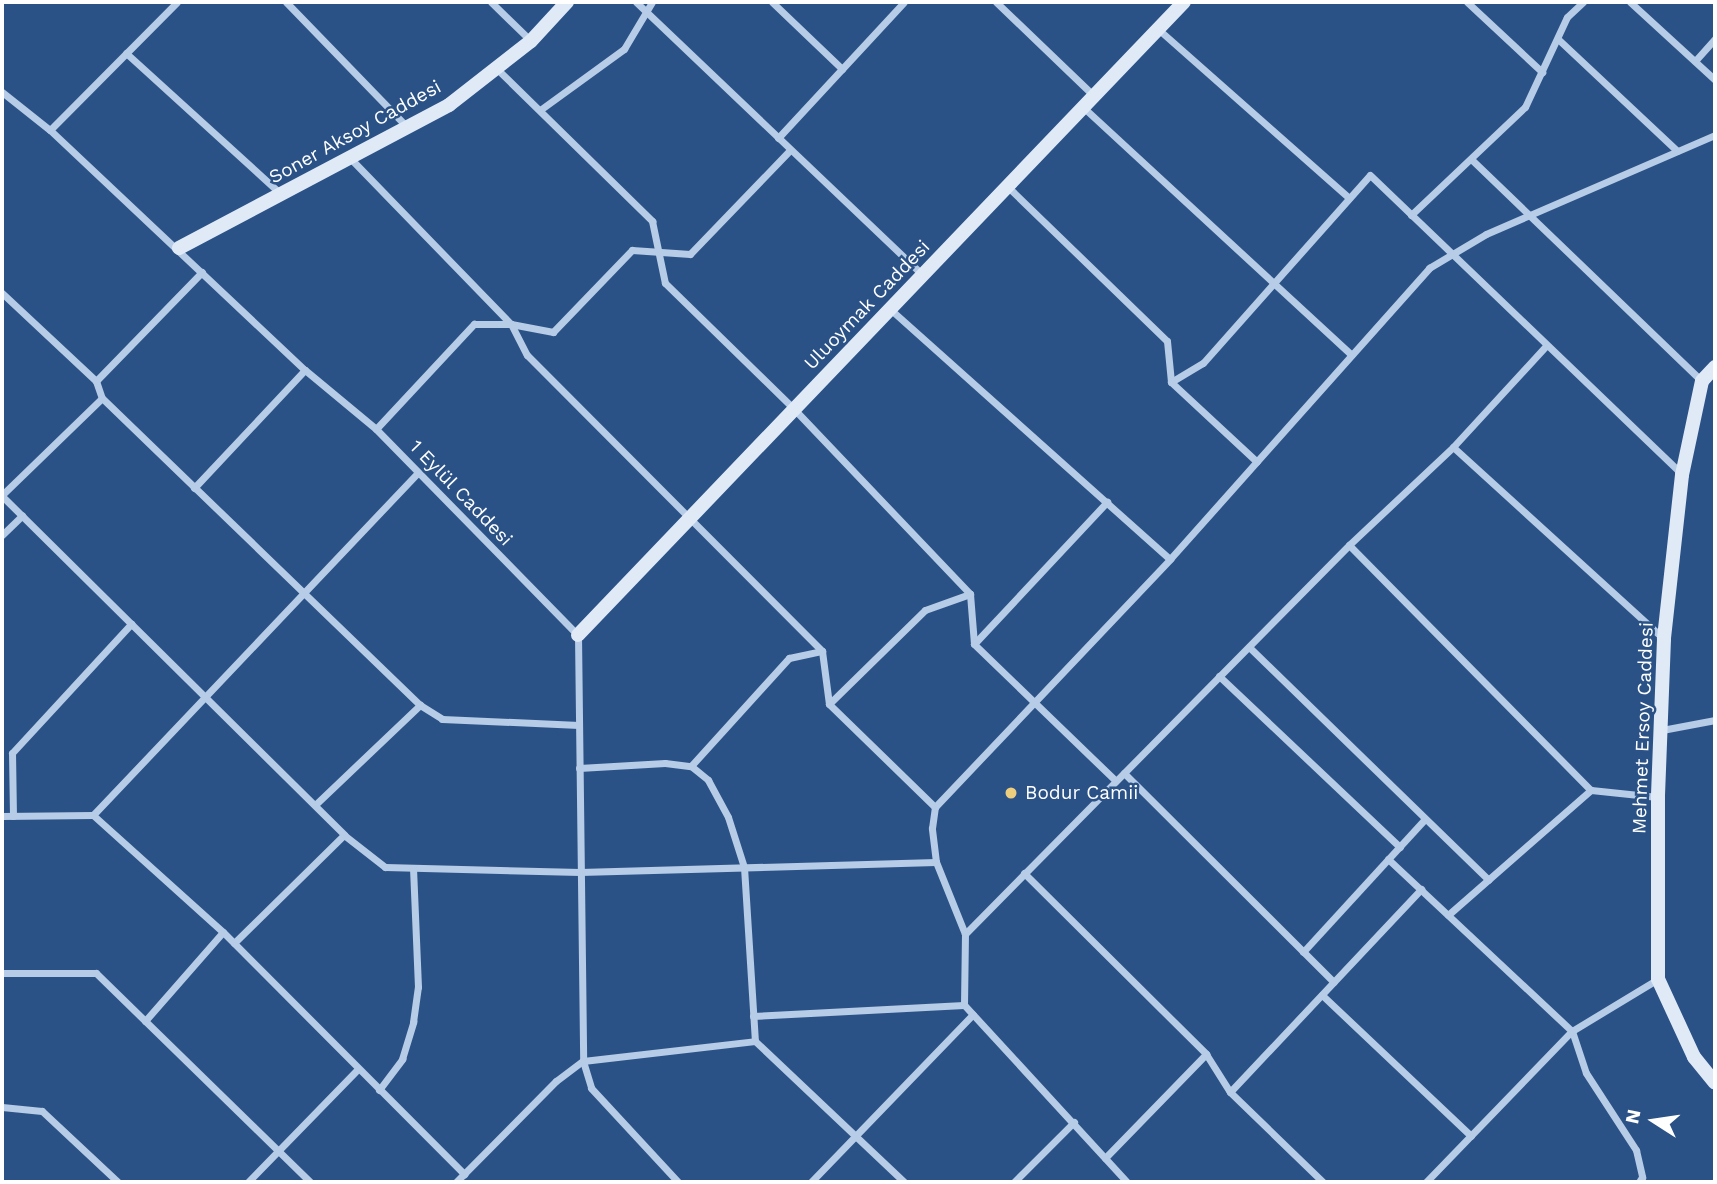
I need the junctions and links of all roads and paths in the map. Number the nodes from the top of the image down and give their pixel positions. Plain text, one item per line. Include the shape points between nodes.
1 (177, 2) edge
2 (286, 2) edge
3 (491, 2) edge
4 (567, 2) edge
5 (636, 2) edge
6 (652, 2) edge
7 (772, 2) edge
8 (904, 2) edge
9 (996, 2) edge
10 (1184, 2) edge
11 (1466, 2) edge
12 (1583, 2) edge
13 (1630, 2) edge
14 (647, 12) junction
15 (1158, 29) junction
16 (1715, 39) edge
17 (1559, 40) junction
18 (531, 41) junction
19 (126, 54) junction
20 (1695, 61) junction
21 (496, 67) junction
22 (842, 69) junction
23 (1542, 72) junction
24 (1715, 80) edge
25 (2, 92) edge
26 (1095, 96) junction
27 (1084, 108) junction
28 (540, 110) junction
29 (407, 127) junction
30 (50, 130) junction
31 (1715, 135) edge
32 (778, 138) junction
33 (790, 150) junction
34 (1677, 151) junction
35 (349, 158) junction
36 (1471, 159) junction
37 (1008, 187) junction
38 (281, 194) junction
39 (1349, 198) junction
40 (1411, 215) junction
41 (1529, 215) junction
42 (179, 248) junction
43 (659, 251) junction
44 (1452, 254) junction
45 (202, 272) junction
46 (923, 275) junction
47 (1273, 284) junction
48 (2, 293) edge
49 (890, 309) junction
50 (512, 324) junction
51 (1546, 345) junction
52 (1352, 355) junction
53 (1715, 367) edge
54 (305, 370) junction
55 (96, 381) junction
56 (1702, 381) junction
57 (1171, 382) junction
58 (102, 398) junction
59 (794, 409) junction
60 (376, 429) junction
61 (1453, 447) junction
62 (1256, 462) junction
63 (418, 472) junction
64 (1682, 475) junction
65 (194, 488) junction
66 (2, 496) edge
67 (1107, 502) junction
68 (22, 516) junction
69 (690, 519) junction
70 (2, 535) edge
71 (1349, 545) junction
72 (1170, 559) junction
73 (302, 594) junction
74 (971, 594) junction
75 (131, 624) junction
76 (578, 635) junction
77 (1664, 639) junction
78 (974, 644) junction
79 (1249, 647) junction
80 (822, 651) junction
81 (1219, 677) junction
82 (205, 697) junction
83 (1037, 703) junction
84 (830, 704) junction
85 (420, 705) junction
86 (1715, 720) edge
87 (579, 725) junction
88 (1662, 730) junction
89 (691, 766) junction
90 (579, 768) junction
91 (1124, 773) junction
92 (1116, 781) junction
93 (1591, 790) junction
94 (1658, 797) junction
95 (316, 804) junction
96 (935, 807) junction
97 (93, 815) junction
98 (2, 816) edge
99 (13, 816) junction
100 (1426, 819) junction
101 (344, 835) junction
102 (1400, 847) junction
103 (1388, 859) junction
104 (936, 862) junction
105 (744, 867) junction
106 (413, 869) junction
107 (580, 872) junction
108 (1024, 873) junction
109 (1489, 880) junction
110 (1421, 889) junction
111 (1448, 915) junction
112 (223, 932) junction
113 (965, 934) junction
114 (234, 943) junction
115 (1303, 951) junction
116 (2, 973) edge
117 (1658, 979) junction
118 (1334, 982) junction
119 (1322, 995) junction
120 (964, 1005) junction
121 (973, 1014) junction
122 (753, 1016) junction
123 (145, 1021) junction
124 (1572, 1031) junction
125 (755, 1041) junction
126 (1206, 1054) junction
127 (583, 1061) junction
128 (358, 1069) junction
129 (1715, 1083) edge
130 (379, 1090) junction
131 (1230, 1092) junction
132 (2, 1107) edge
133 (1073, 1122) junction
134 (856, 1135) junction
135 (1471, 1136) junction
136 (279, 1152) junction
137 (1105, 1158) junction
138 (464, 1174) junction
139 (118, 1182) edge
140 (248, 1182) edge
141 (310, 1182) edge
142 (456, 1182) edge
143 (678, 1182) edge
144 (811, 1182) edge
145 (904, 1182) edge
146 (1014, 1182) edge
147 (1127, 1182) edge
148 (1323, 1182) edge
149 (1426, 1182) edge
150 (1639, 1182) edge

1 - 19 street
2 - 29 street
3 - 18 street
4 - 18 street, Soner Aksoy Caddesi
5 - 14 street
6 - 14 street
7 - 22 street
8 - 22 street
9 - 26 street
10 - 15 street, Uluoymak Caddesi
11 - 23 street
12 - 17 street via 1567,17
13 - 20 street
14 - 28 street via 624,49
14 - 32 street
15 - 26 street, Uluoymak Caddesi
15 - 39 street
16 - 20 street
17 - 23 street
17 - 34 street
18 - 21 street, Soner Aksoy Caddesi
19 - 30 street
19 - 38 street
20 - 24 street
21 - 28 street
21 - 29 street, Soner Aksoy Caddesi via 449,105
22 - 32 street
23 - 36 street via 1525,107
25 - 30 street, 1 Eylül Caddesi
26 - 27 street, Uluoymak Caddesi
27 - 37 street, Uluoymak Caddesi
27 - 47 street
28 - 43 street via 652,221
29 - 35 street, Soner Aksoy Caddesi
30 - 42 street, 1 Eylül Caddesi
31 - 34 street
32 - 33 street
33 - 43 street via 690,254
33 - 46 street
34 - 41 street
35 - 38 street, Soner Aksoy Caddesi
35 - 50 street
36 - 40 street
36 - 41 street
37 - 46 street, Uluoymak Caddesi
37 - 57 street via 1167,341
38 - 42 street, Soner Aksoy Caddesi
39 - 40 street via 1370,175
39 - 47 street
40 - 44 street
41 - 44 street
41 - 56 street
42 - 45 street, 1 Eylül Caddesi
43 - 50 street via 632,250 553,331
43 - 59 street via 665,283
44 - 51 street
44 - 52 street via 1429,268
45 - 54 street, 1 Eylül Caddesi
45 - 55 street
46 - 49 street, Uluoymak Caddesi
47 - 52 street
47 - 57 street via 1203,363
48 - 55 street
49 - 59 street, Uluoymak Caddesi
49 - 67 street
50 - 60 street via 474,324
50 - 69 street via 527,355
51 - 61 street
51 - 64 street
52 - 62 street
53 - 56 street
54 - 60 street, 1 Eylül Caddesi
54 - 65 street
55 - 58 street
56 - 64 street, Mehmet Ersoy Caddesi
57 - 62 street
58 - 65 street
58 - 66 street
59 - 69 street, Uluoymak Caddesi
59 - 74 street
60 - 63 street, 1 Eylül Caddesi
61 - 71 street
61 - 77 street
62 - 72 street
63 - 73 street
63 - 76 street, 1 Eylül Caddesi
64 - 77 street, Mehmet Ersoy Caddesi
65 - 73 street
66 - 68 street
67 - 72 street
67 - 78 street
68 - 70 street
68 - 75 street
69 - 76 street, Uluoymak Caddesi
69 - 80 street
71 - 79 street
71 - 93 street
72 - 83 street
73 - 82 street
73 - 85 street
74 - 78 street
74 - 84 street via 925,610
75 - 82 street
75 - 99 street via 12,753
76 - 87 street
77 - 88 street, Mehmet Ersoy Caddesi
78 - 83 street
79 - 81 street
79 - 100 street
80 - 84 street
80 - 89 street via 789,659
81 - 91 street
81 - 102 street
82 - 95 street
82 - 97 street
83 - 92 street
83 - 96 street
84 - 96 street
85 - 87 street via 442,719
85 - 95 street
86 - 88 street
87 - 90 street
88 - 94 street, Mehmet Ersoy Caddesi
89 - 90 street
89 - 105 street via 708,780 728,817
90 - 107 street
91 - 92 street
91 - 115 street
92 - 108 street
93 - 94 street
93 - 109 street
94 - 117 street, Mehmet Ersoy Caddesi
95 - 101 street
96 - 104 street
97 - 99 street
97 - 112 street
98 - 99 street
100 - 102 street
100 - 109 street
101 - 106 street via 385,867
101 - 114 street
102 - 103 street
103 - 110 street
103 - 115 street
104 - 105 street
104 - 113 street
105 - 107 street
105 - 122 street
106 - 107 street
106 - 130 street via 418,987 413,1023 402,1059
107 - 127 street
108 - 113 street
108 - 126 street
109 - 111 street
110 - 111 street
110 - 118 street
111 - 124 street
112 - 114 street
112 - 123 street
113 - 120 street
114 - 128 street
115 - 118 street
116 - 123 street via 96,973
117 - 124 street
117 - 129 street, Mehmet Ersoy Caddesi via 1694,1057
118 - 119 street
119 - 131 street
119 - 135 street
120 - 121 street
120 - 122 street
121 - 133 street
121 - 134 street
122 - 125 street
123 - 136 street
124 - 135 street
124 - 150 street via 1586,1073 1636,1150
125 - 127 street
125 - 134 street
126 - 131 street
126 - 137 street
127 - 138 street
127 - 143 street via 591,1088
128 - 130 street
128 - 136 street
130 - 138 street
131 - 148 street
132 - 139 street via 42,1111
133 - 137 street
133 - 146 street
134 - 144 street
134 - 145 street
135 - 149 street
136 - 140 street
136 - 141 street
137 - 147 street
138 - 142 street

